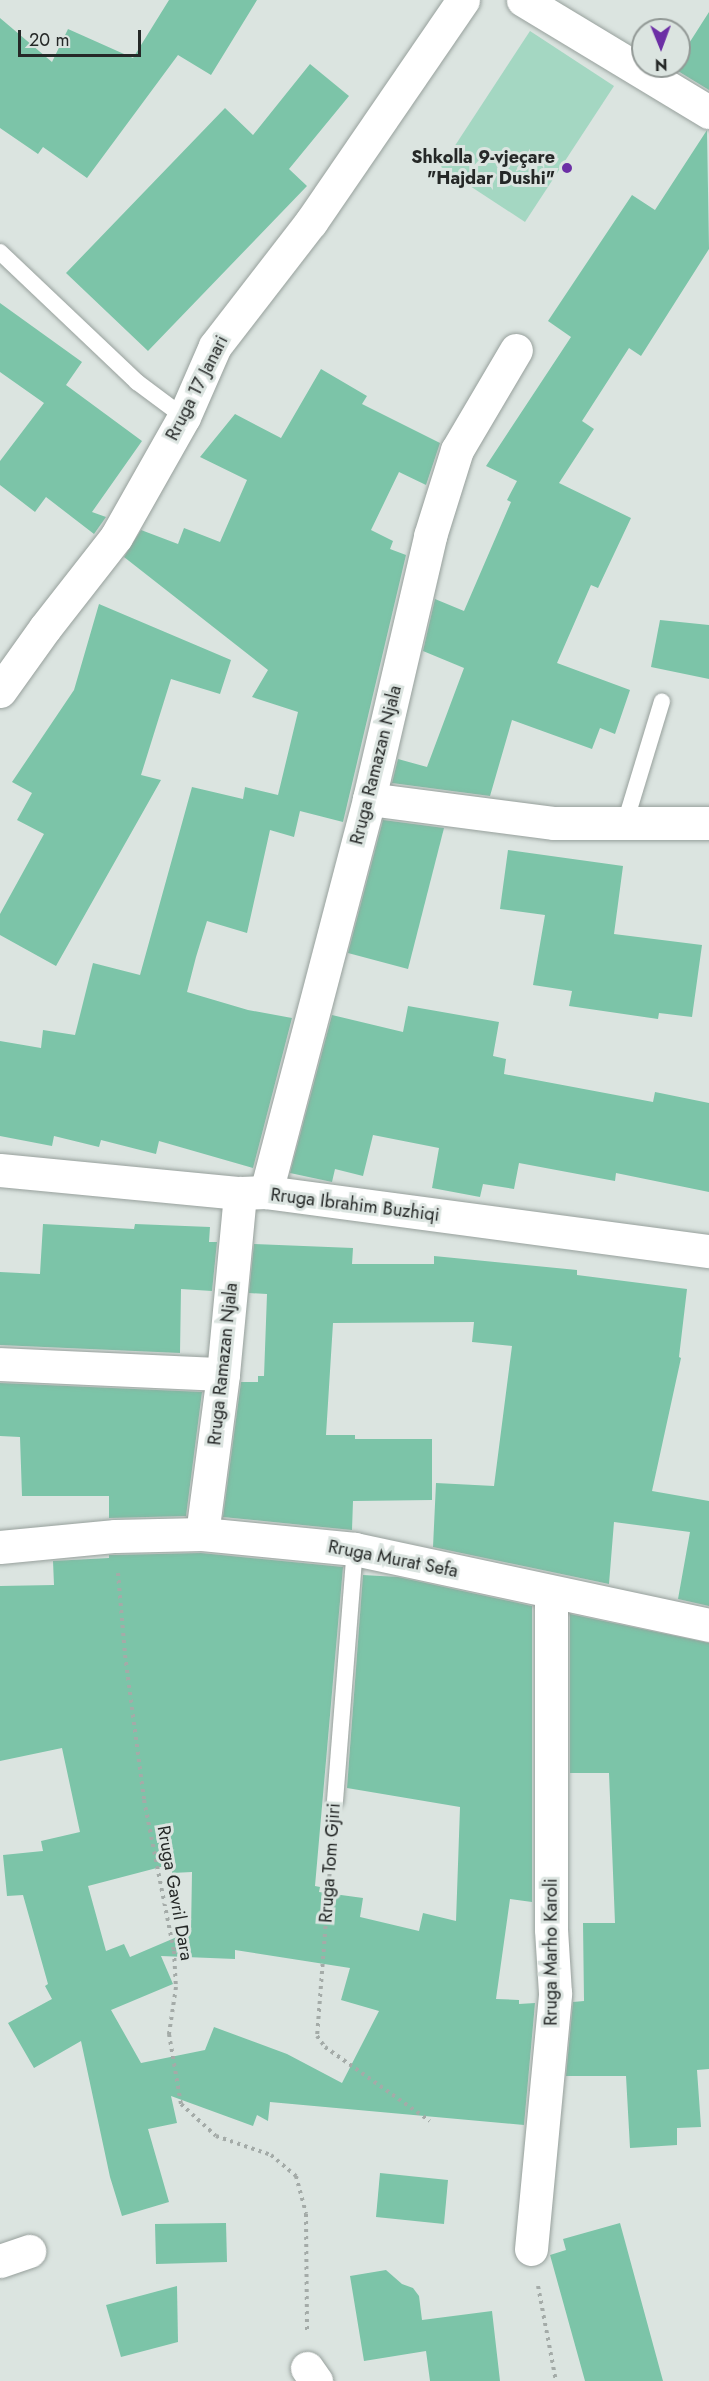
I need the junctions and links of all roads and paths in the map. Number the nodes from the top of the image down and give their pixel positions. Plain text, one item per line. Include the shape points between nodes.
1 (463, 0) edge
2 (523, 0) edge
3 (709, 112) edge
4 (0, 252) edge
5 (516, 350) dead end
6 (184, 417) junction
7 (0, 692) edge
8 (662, 701) dead end
9 (369, 799) junction
10 (625, 823) junction
11 (709, 823) edge
12 (0, 1170) edge
13 (253, 1193) junction
14 (709, 1251) edge
15 (0, 1364) edge
16 (224, 1374) junction
17 (202, 1534) junction
18 (115, 1536) junction
19 (0, 1547) edge
20 (355, 1549) junction
21 (551, 1592) junction
22 (709, 1625) edge
23 (335, 1801) joint
24 (430, 2121) dead end
25 (531, 2249) joint
26 (312, 2374) edge
27 (556, 2381) edge

1 - 6 street, Rruga 17 Janari via 311,222 215,345
2 - 3 street
4 - 6 lane via 137,382
5 - 9 street, Rruga Ramazan Njala via 457,450 430,536
6 - 7 street, Rruga 17 Janari via 116,537
8 - 10 lane
9 - 10 street via 554,824
9 - 13 street, Rruga Ramazan Njala
10 - 11 street
12 - 13 street, Rruga Ibrahim Buzhiqi
13 - 14 street, Rruga Ibrahim Buzhiqi
13 - 16 street, Rruga Ramazan Njala
15 - 16 street
16 - 17 street, Rruga Ramazan Njala
17 - 18 street, Rruga Murat Sefa
17 - 20 street, Rruga Murat Sefa
18 - 19 street, Rruga Murat Sefa
18 - 26 path, Rruga Gavril Dara via 124,1655 144,1800 174,1951 176,1987 169,2034 174,2074 182,2104 216,2136 271,2155 296,2176 306,2214
20 - 21 street, Rruga Murat Sefa
20 - 23 lane, Rruga Tom Gjiri
21 - 22 street, Rruga Murat Sefa
21 - 25 street, Rruga Marho Karoli via 551,1929 555,1993
23 - 24 path, Rruga Tom Gjiri via 317,2036 325,2047
25 - 27 path

